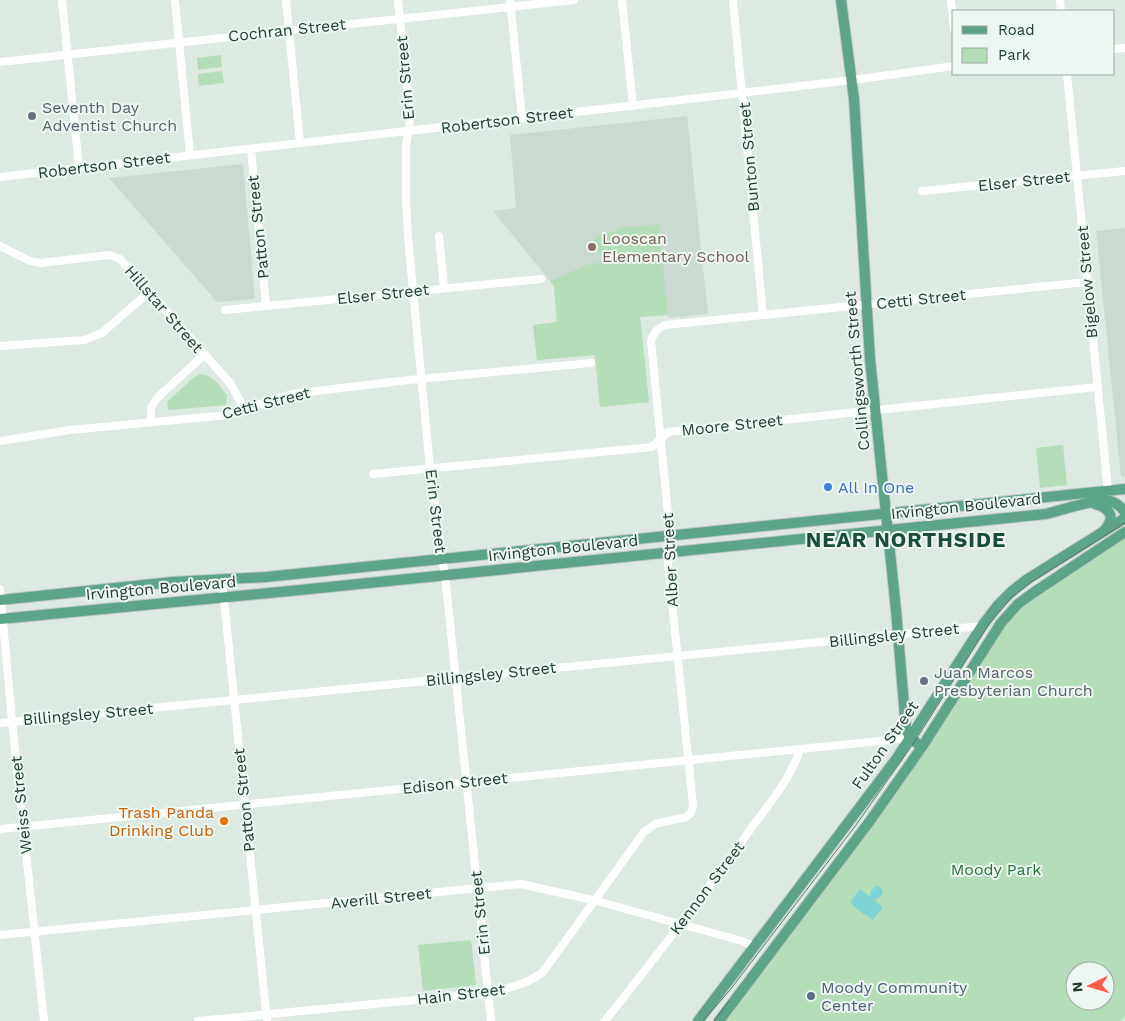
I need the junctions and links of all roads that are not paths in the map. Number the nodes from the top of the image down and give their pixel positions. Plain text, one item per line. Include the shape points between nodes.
1 (62, 0) edge
2 (175, 0) edge
3 (286, 0) edge
4 (398, 0) edge
5 (574, 0) edge
6 (622, 0) edge
7 (733, 0) edge
8 (841, 0) edge
9 (511, 4) edge
10 (400, 19) junction
11 (289, 30) junction
12 (179, 42) junction
13 (68, 54) junction
14 (0, 62) edge
15 (952, 66) edge
16 (1067, 75) edge
17 (852, 80) junction
18 (743, 93) junction
19 (633, 106) junction
20 (522, 118) junction
21 (409, 132) junction
22 (300, 143) junction
23 (250, 149) junction
24 (190, 155) junction
25 (79, 168) junction
26 (1125, 171) edge
27 (1078, 175) junction
28 (0, 177) edge
29 (922, 191) dead end
30 (439, 236) dead end
31 (0, 246) edge
32 (541, 279) dead end
33 (1087, 282) junction
34 (444, 288) junction
35 (412, 291) junction
36 (148, 292) junction
37 (866, 304) junction
38 (266, 306) junction
39 (225, 310) dead end
40 (763, 315) junction
41 (665, 325) joint
42 (0, 346) edge
43 (204, 355) junction
44 (591, 363) dead end
45 (421, 379) junction
46 (1097, 387) junction
47 (245, 410) junction
48 (875, 410) junction
49 (151, 422) junction
50 (661, 439) junction
51 (0, 441) edge
52 (430, 468) junction
53 (373, 474) dead end
54 (1125, 489) edge
55 (1108, 491) junction
56 (1000, 502) junction
57 (1092, 503) junction
58 (1125, 512) edge
59 (886, 514) junction
60 (1000, 518) junction
61 (1125, 518) edge
62 (796, 522) junction
63 (888, 530) junction
64 (1125, 532) edge
65 (1102, 534) junction
66 (668, 536) junction
67 (798, 539) junction
68 (554, 548) junction
69 (668, 553) junction
70 (442, 558) junction
71 (556, 564) junction
72 (298, 573) junction
73 (444, 575) junction
74 (222, 580) junction
75 (103, 589) junction
76 (300, 590) junction
77 (0, 596) edge
78 (224, 598) junction
79 (104, 608) junction
80 (2, 619) edge
81 (982, 626) junction
82 (898, 635) junction
83 (677, 655) junction
84 (455, 677) junction
85 (234, 700) junction
86 (12, 722) junction
87 (0, 723) edge
88 (910, 738) junction
89 (922, 747) junction
90 (800, 749) junction
91 (688, 759) junction
92 (466, 782) junction
93 (692, 800) joint
94 (244, 804) junction
95 (24, 827) junction
96 (0, 829) edge
97 (477, 888) junction
98 (593, 900) junction
99 (256, 911) junction
100 (682, 924) junction
101 (35, 932) junction
102 (0, 935) edge
103 (755, 947) junction
104 (488, 992) junction
105 (267, 1018) edge
106 (44, 1021) edge
107 (198, 1021) edge
108 (491, 1021) edge
109 (605, 1021) edge
110 (698, 1021) edge
111 (720, 1021) edge

1 - 13 street
2 - 12 street
3 - 11 street
4 - 10 street, Erin Street
5 - 9 street, Cochran Street
6 - 19 street
7 - 18 street, Bunton Street
8 - 17 main road, Collingsworth Street
9 - 10 street, Cochran Street
9 - 20 street
10 - 11 street, Cochran Street
10 - 21 street, Erin Street
11 - 12 street, Cochran Street
11 - 22 street
12 - 13 street, Cochran Street
12 - 24 street
13 - 14 street, Cochran Street
13 - 25 street
15 - 17 street, Robertson Street
16 - 27 street, Bigelow Street
17 - 18 street, Robertson Street
17 - 37 main road, Collingsworth Street
18 - 19 street, Robertson Street
18 - 40 street, Bunton Street
19 - 20 street, Robertson Street
20 - 21 street, Robertson Street
21 - 22 street, Robertson Street
21 - 35 street, Erin Street via 406,196
22 - 23 street, Robertson Street
23 - 24 street, Robertson Street
23 - 38 street, Patton Street
24 - 25 street, Robertson Street
25 - 28 street, Robertson Street
26 - 27 street, Elser Street
27 - 29 street, Elser Street
27 - 33 street, Bigelow Street
30 - 34 street
31 - 36 street, Hillstar Street via 40,263 110,255 120,259
32 - 34 street, Elser Street
33 - 37 street, Cetti Street
33 - 46 street, Bigelow Street
34 - 35 street, Elser Street
35 - 38 street, Elser Street
35 - 45 street, Erin Street
36 - 42 street via 102,333 84,340
36 - 43 street, Hillstar Street
37 - 40 street, Cetti Street
37 - 48 main road, Collingsworth Street
38 - 39 street, Elser Street
40 - 41 street, Cetti Street
41 - 50 street, Alber Street via 653,334 651,341
43 - 47 street, Hillstar Street via 230,383
43 - 49 street via 158,397 152,407
44 - 45 street, Cetti Street
45 - 47 street, Cetti Street via 291,394
45 - 52 street, Erin Street
46 - 48 street, Moore Street
46 - 55 street, Bigelow Street
47 - 49 street, Cetti Street via 228,415
48 - 50 street, Moore Street via 668,432
48 - 59 main road, Collingsworth Street
49 - 51 street, Cetti Street
50 - 52 street, Moore Street via 652,447
50 - 66 street, Alber Street
52 - 53 street, Moore Street
52 - 70 street, Erin Street
54 - 55 main road, Irvington Boulevard
55 - 56 main road, Irvington Boulevard
56 - 59 main road, Irvington Boulevard
56 - 60 main road
57 - 58 main road, Irvington Boulevard via 1110,501
57 - 60 main road, Irvington Boulevard via 1046,514
57 - 65 main road via 1104,507 1110,515 1110,522
59 - 62 main road, Irvington Boulevard
59 - 63 main road, Collingsworth Street
60 - 63 main road, Irvington Boulevard
61 - 65 main road, Fulton Street
62 - 66 main road, Irvington Boulevard
62 - 67 main road
63 - 67 main road, Irvington Boulevard
63 - 82 main road, Collingsworth Street
64 - 89 main road, Fulton Street via 1018,604 1000,623
65 - 81 main road, Fulton Street via 1014,590
66 - 68 main road, Irvington Boulevard
66 - 69 street, Alber Street
67 - 69 main road, Irvington Boulevard
68 - 70 main road, Irvington Boulevard
68 - 71 main road
69 - 71 main road, Irvington Boulevard
69 - 83 street, Alber Street
70 - 72 main road, Irvington Boulevard
70 - 73 street, Erin Street
71 - 73 main road, Irvington Boulevard
72 - 74 main road, Irvington Boulevard
72 - 76 main road
73 - 76 main road, Irvington Boulevard
73 - 84 street, Erin Street
74 - 75 main road, Irvington Boulevard
74 - 78 street, Patton Street
75 - 77 main road, Irvington Boulevard
75 - 79 main road
76 - 78 main road, Irvington Boulevard
77 - 80 street, Weiss Street
78 - 79 main road, Irvington Boulevard
78 - 85 street, Patton Street
79 - 80 main road, Irvington Boulevard
80 - 86 street, Weiss Street
81 - 82 street, Billingsley Street
81 - 88 main road, Fulton Street
82 - 83 street, Billingsley Street
82 - 88 main road, Collingsworth Street via 906,729
83 - 84 street, Billingsley Street
83 - 91 street, Alber Street
84 - 85 street, Billingsley Street
84 - 92 street, Erin Street
85 - 86 street, Billingsley Street
85 - 94 street, Patton Street
86 - 87 street, Billingsley Street
86 - 95 street, Weiss Street
88 - 89 main road
88 - 90 street, Edison Street
88 - 103 main road, Fulton Street
89 - 111 main road, Fulton Street
90 - 91 street, Edison Street
90 - 100 street, Kennon Street via 791,771
91 - 92 street, Edison Street
91 - 93 street, Alber Street
92 - 94 street, Edison Street
92 - 97 street, Erin Street
93 - 98 street, Hain Street via 690,815 654,824 644,832
94 - 95 street, Edison Street
94 - 99 street, Patton Street
95 - 96 street, Edison Street
95 - 101 street, Weiss Street
97 - 98 street, Averill Street via 531,885
97 - 99 street, Averill Street
97 - 104 street, Erin Street
98 - 100 street, Averill Street
98 - 104 street, Hain Street via 543,972 522,985
99 - 101 street, Averill Street
99 - 105 street, Patton Street
100 - 103 street, Averill Street
100 - 109 street, Kennon Street
101 - 102 street, Averill Street
101 - 106 street, Weiss Street
103 - 110 main road, Fulton Street
104 - 105 street, Hain Street
104 - 108 street, Erin Street
105 - 107 street, Hain Street

